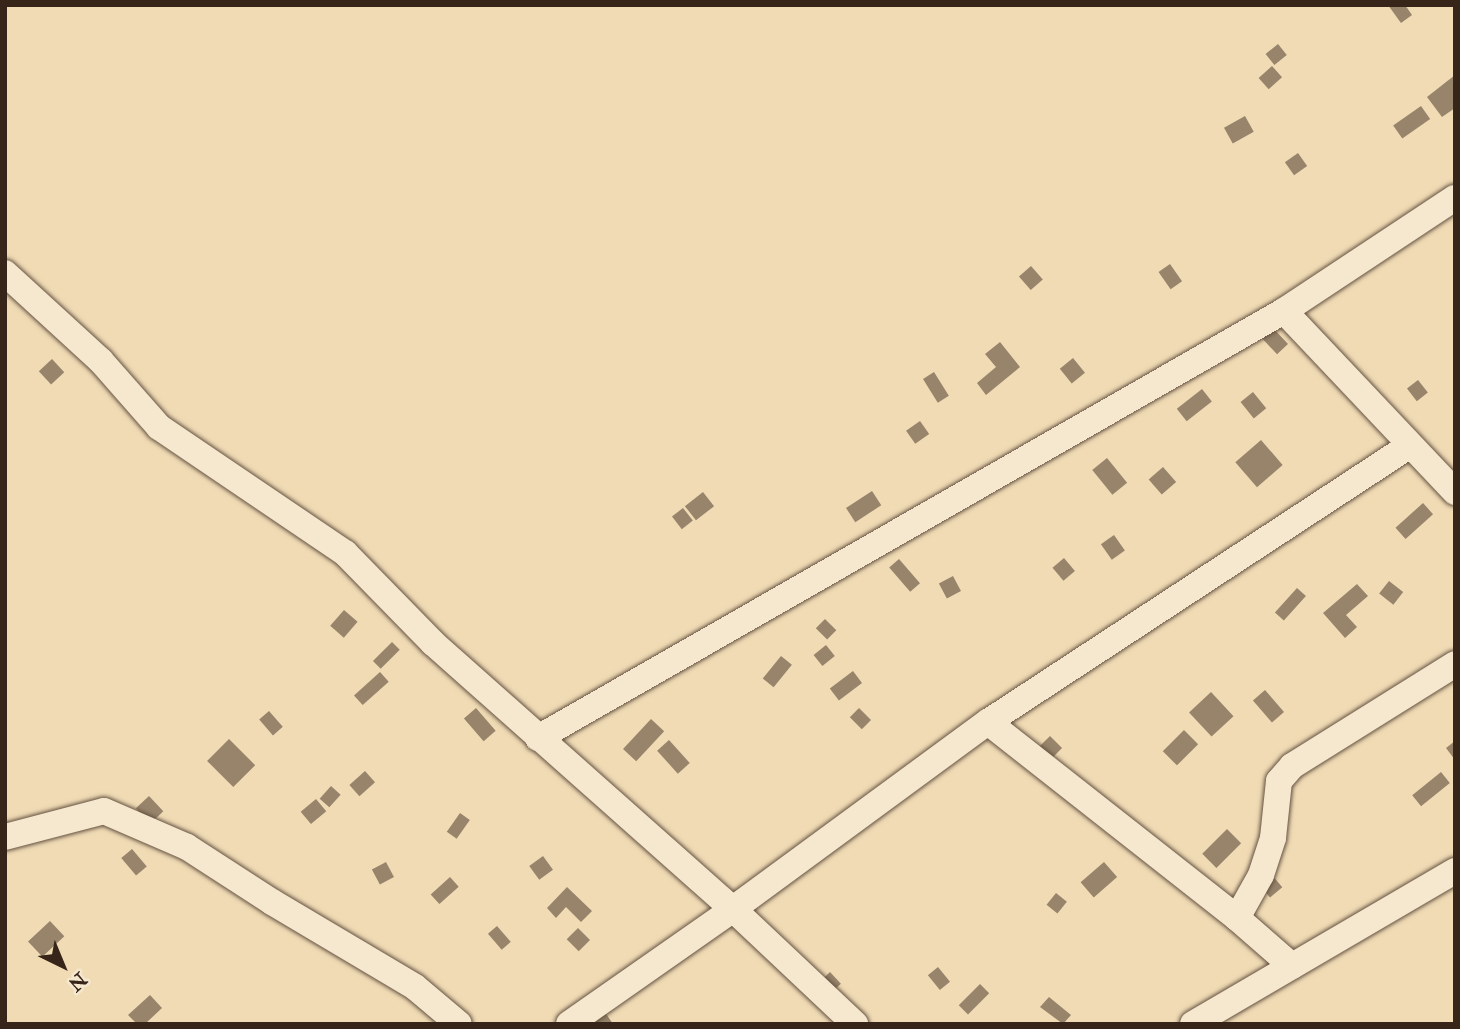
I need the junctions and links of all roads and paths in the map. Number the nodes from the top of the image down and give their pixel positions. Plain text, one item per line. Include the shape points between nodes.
1 (1455, 198) edge
2 (5, 273) edge
3 (1284, 311) junction
4 (1409, 446) junction
5 (1455, 492) edge
6 (1455, 664) edge
7 (988, 722) junction
8 (538, 738) junction
9 (5, 837) edge
10 (1455, 872) edge
11 (733, 909) junction
12 (1237, 918) junction
13 (1292, 966) junction
14 (459, 1024) edge
15 (569, 1024) edge
16 (855, 1024) edge
17 (1194, 1024) edge

1 - 3 street
2 - 8 street via 101,361 159,427 345,553 433,643
3 - 4 street
3 - 8 street
4 - 5 street
4 - 7 street
6 - 12 street via 1292,766 1279,781 1273,838 1261,875
7 - 11 street
7 - 12 street
8 - 11 street
9 - 14 street via 104,811 187,847 415,987
10 - 13 street
11 - 15 street
11 - 16 street
12 - 13 street
13 - 17 street

